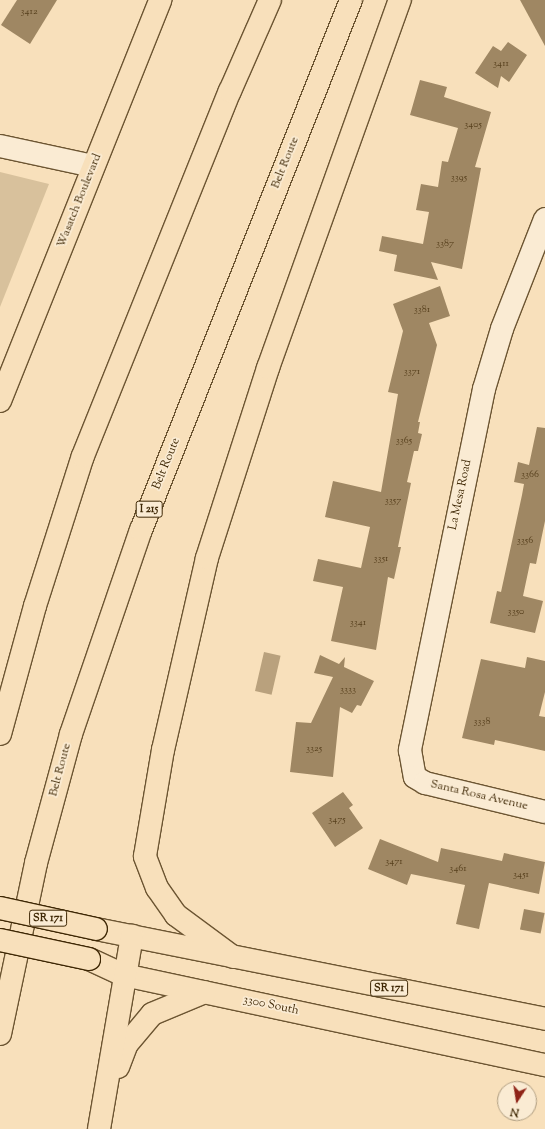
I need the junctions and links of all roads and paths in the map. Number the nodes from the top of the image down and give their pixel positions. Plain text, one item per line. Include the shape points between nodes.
1 (160, 0) edge
2 (270, 0) edge
3 (351, 0) edge
4 (400, 0) edge
5 (0, 146) edge
6 (93, 166) junction
7 (545, 219) edge
8 (0, 401) edge
9 (0, 734) edge
10 (415, 777) joint
11 (545, 812) edge
12 (0, 908) edge
13 (132, 936) junction
14 (0, 940) edge
15 (233, 957) junction
16 (124, 975) junction
17 (205, 992) junction
18 (545, 1019) edge
19 (0, 1034) edge
20 (545, 1065) edge
21 (101, 1119) edge

1 - 6 main road, Wasatch Boulevard
2 - 9 main road via 230,91 84,456 35,606
3 - 19 main road, Belt Route / I 215 via 141,530 71,734 36,863
4 - 15 main road via 268,368 209,551 163,750 146,856 157,888 176,915
5 - 6 street
6 - 8 main road, Wasatch Boulevard
7 - 10 street, La Mesa Road via 502,328 484,389 411,735 411,764
10 - 11 street, Santa Rosa Avenue via 435,788
12 - 13 main road, SR 171, bridge
13 - 15 main road, SR 171
13 - 16 main road
14 - 16 main road, 3300 South, bridge via 89,959
15 - 18 main road, SR 171
16 - 17 main road, 3300 South
16 - 21 main road
17 - 20 main road, 3300 South
17 - 21 main road via 152,1014 127,1044

